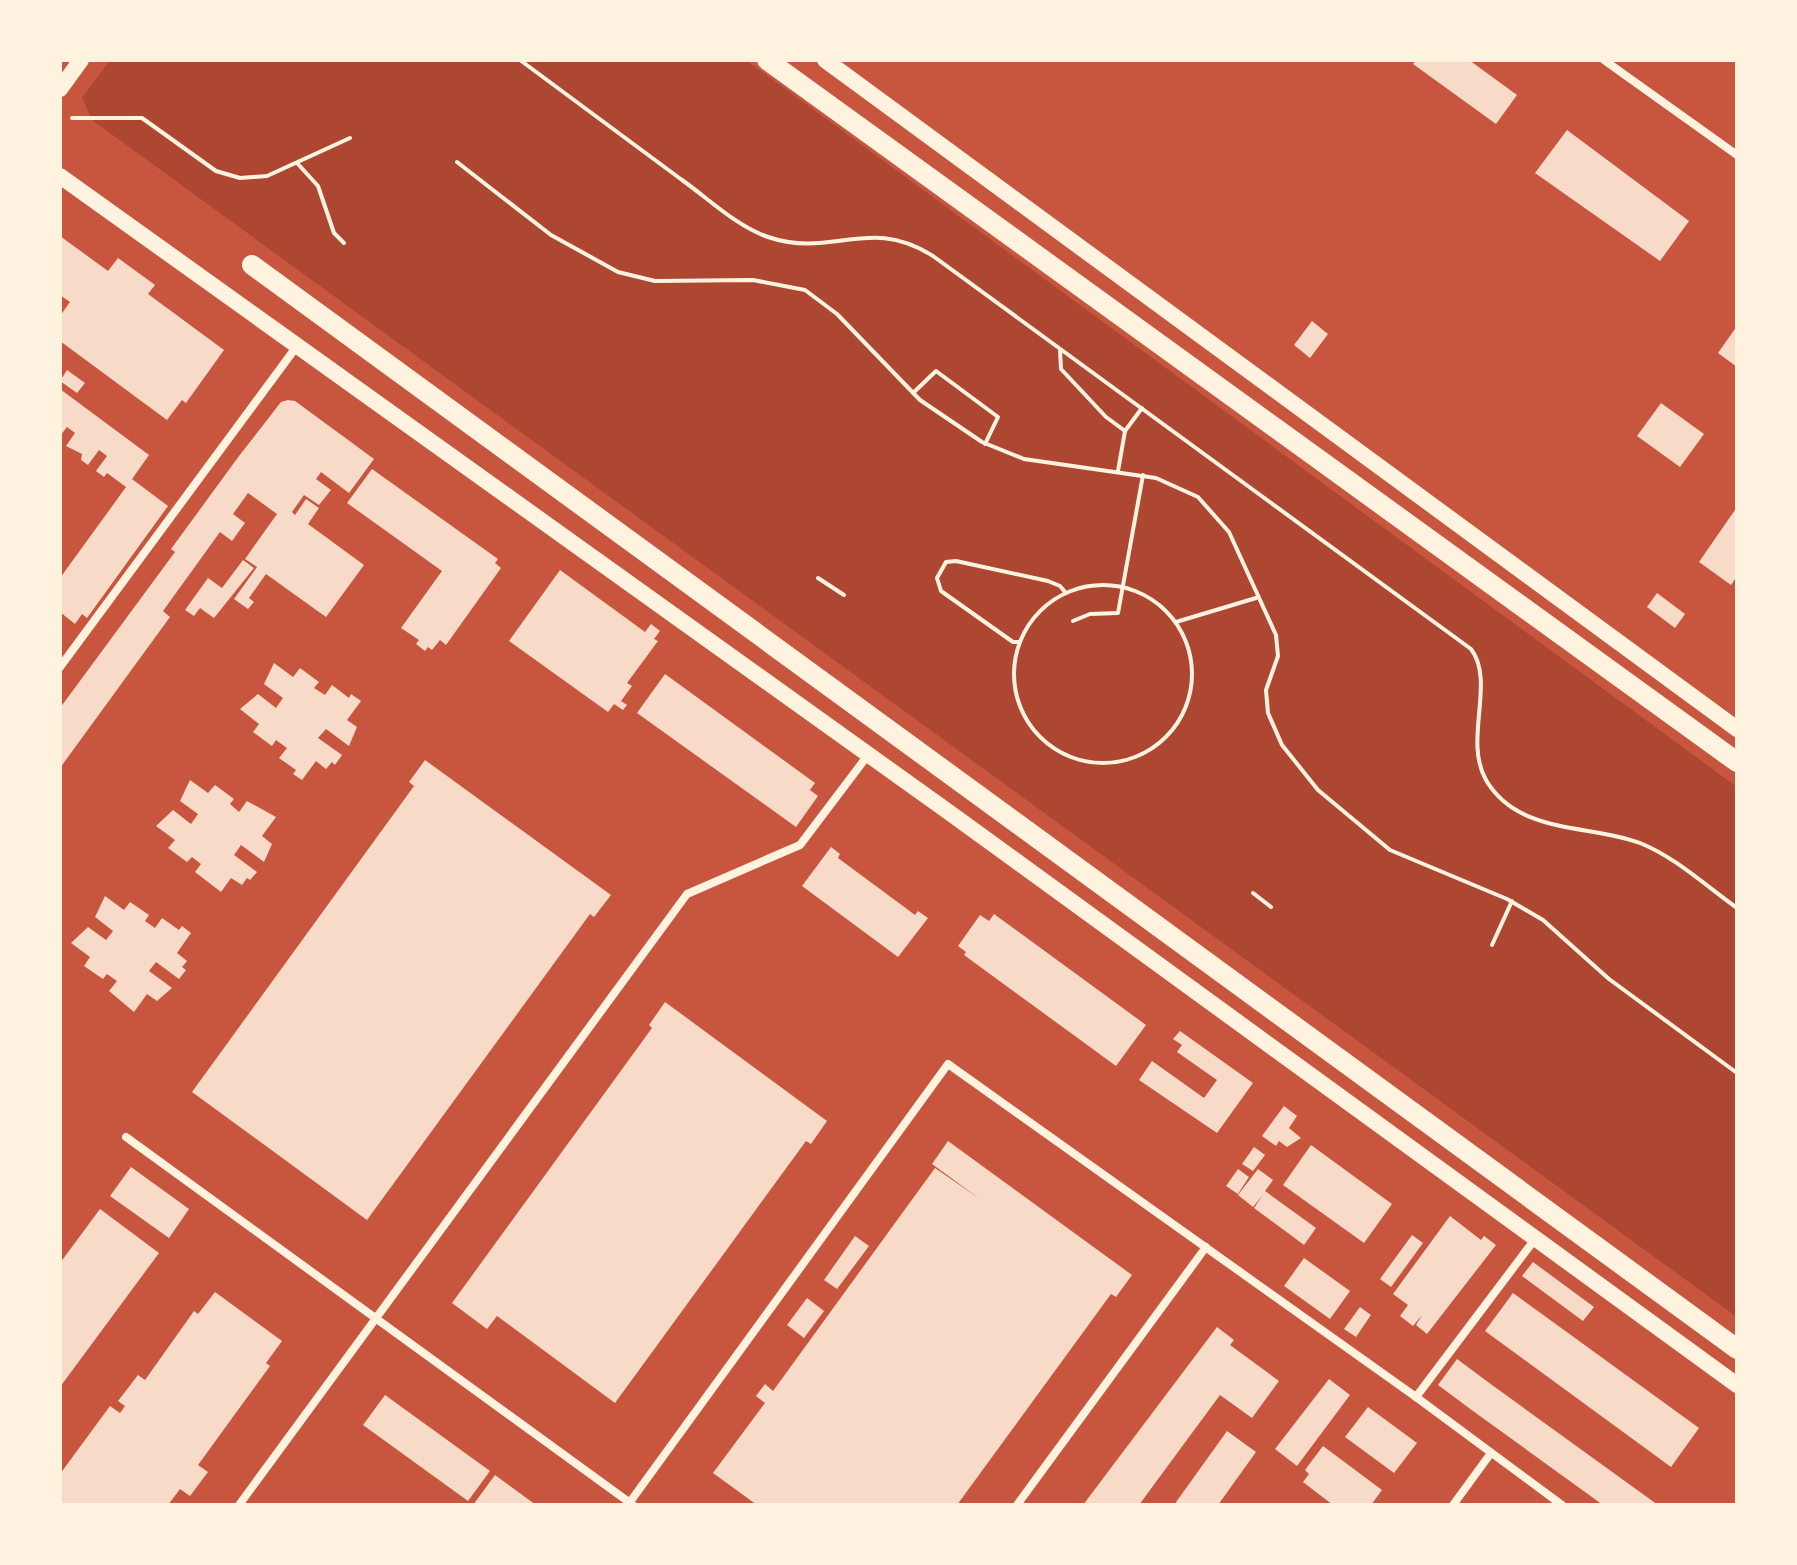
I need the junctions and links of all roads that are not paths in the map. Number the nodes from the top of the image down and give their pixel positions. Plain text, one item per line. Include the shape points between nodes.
1 (81, 60) edge
2 (767, 60) edge
3 (825, 60) edge
4 (1604, 60) edge
5 (60, 89) edge
6 (1737, 155) edge
7 (63, 176) edge
8 (252, 265) dead end
9 (297, 346) junction
10 (60, 667) edge
11 (1737, 729) edge
12 (868, 755) junction
13 (1737, 762) edge
14 (126, 1137) dead end
15 (1535, 1238) junction
16 (1206, 1247) junction
17 (375, 1317) junction
18 (1737, 1349) edge
19 (1737, 1385) edge
20 (1416, 1397) junction
21 (1491, 1453) junction
22 (632, 1504) edge
23 (239, 1505) edge
24 (1017, 1505) edge
25 (1453, 1505) edge
26 (1562, 1505) edge

1 - 5 main road
2 - 13 main road
3 - 11 main road
4 - 6 street
7 - 9 main road
8 - 18 main road
9 - 10 street
9 - 12 main road
12 - 15 main road
12 - 17 street via 800,845 687,894
14 - 17 street
15 - 19 main road
15 - 20 street
16 - 20 street
16 - 22 street via 948,1064
16 - 24 street
17 - 22 street
17 - 23 street
20 - 21 street
21 - 25 street
21 - 26 street

